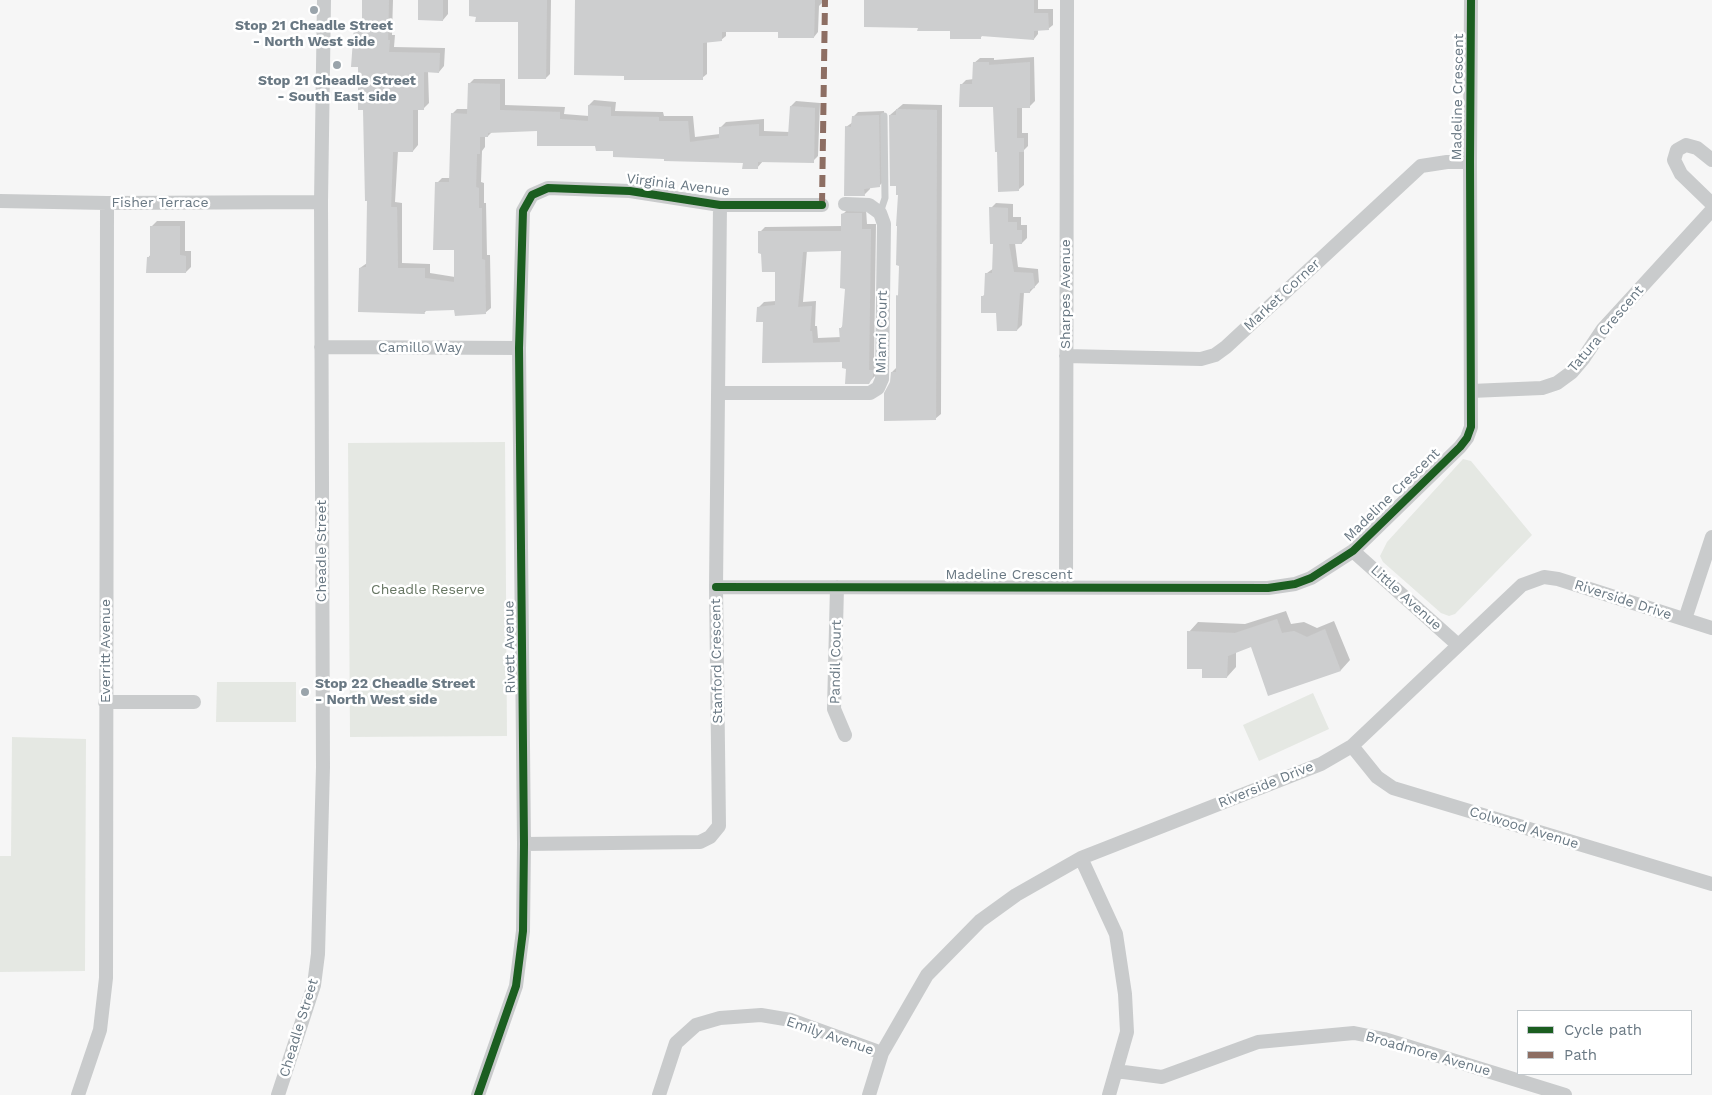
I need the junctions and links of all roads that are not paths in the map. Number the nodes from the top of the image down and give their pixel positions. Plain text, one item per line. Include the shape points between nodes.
1 (324, 0) edge
2 (1067, 0) edge
3 (1471, 0) edge
4 (884, 116) dead end
5 (1712, 160) edge
6 (1470, 162) junction
7 (532, 195) joint
8 (0, 201) edge
9 (321, 202) junction
10 (107, 203) junction
11 (845, 204) dead end
12 (1712, 204) edge
13 (720, 205) junction
14 (822, 205) dead end
15 (1712, 210) edge
16 (880, 213) junction
17 (321, 347) junction
18 (519, 348) junction
19 (1066, 356) junction
20 (1471, 390) junction
21 (719, 393) junction
22 (1712, 537) edge
23 (1353, 551) junction
24 (716, 587) junction
25 (837, 587) junction
26 (1066, 588) junction
27 (1685, 619) junction
28 (1712, 628) edge
29 (1458, 645) junction
30 (105, 702) junction
31 (194, 702) dead end
32 (845, 734) dead end
33 (1352, 746) junction
34 (524, 844) junction
35 (1081, 858) junction
36 (1712, 884) edge
37 (882, 1053) junction
38 (1116, 1071) junction
39 (78, 1095) edge
40 (278, 1095) edge
41 (478, 1095) edge
42 (659, 1095) edge
43 (869, 1095) edge
44 (1109, 1095) edge
45 (1565, 1095) edge

1 - 9 street, Cheadle Street
2 - 19 street, Sharpes Avenue
3 - 6 street, Madeline Crescent
4 - 16 lane via 885,198
5 - 12 street via 1698,148 1686,145 1677,150 1674,160 1681,174
6 - 19 street, Market Corner via 1421,166 1215,355 1201,359
6 - 20 street, Madeline Crescent
7 - 13 street, Virginia Avenue via 548,188 630,191
7 - 18 street, Rivett Avenue via 523,211
8 - 10 street, Fisher Terrace
9 - 10 street, Fisher Terrace
9 - 17 street, Cheadle Street
10 - 30 street, Everritt Avenue
11 - 16 street via 869,205
13 - 14 street, Virginia Avenue
13 - 21 street, Stanford Crescent
15 - 20 street, Tatura Crescent via 1602,329 1572,372 1557,383 1542,388
16 - 21 street, Miami Court via 884,224 882,379 878,388 870,394
17 - 18 street, Camillo Way
17 - 40 street, Cheadle Street via 323,767 318,954 314,985
18 - 34 street, Rivett Avenue
19 - 26 street, Sharpes Avenue
20 - 23 street, Madeline Crescent via 1471,427 1460,448
21 - 24 street, Stanford Crescent
22 - 27 street
23 - 26 street, Madeline Crescent via 1311,578 1268,588
23 - 29 street, Little Avenue
24 - 25 street, Madeline Crescent
24 - 34 street, Stanford Crescent via 719,826 710,837 700,842
25 - 26 street, Madeline Crescent
25 - 32 street, Pandil Court via 834,709
27 - 28 street, Riverside Drive
27 - 29 street, Riverside Drive via 1544,577 1522,584
29 - 33 street, Riverside Drive
30 - 31 street
30 - 39 street, Everritt Avenue via 106,978 100,1030
33 - 35 street, Riverside Drive via 1320,764
33 - 36 street, Colwood Avenue via 1377,776 1393,788
34 - 41 street, Rivett Avenue via 523,931 516,986
35 - 37 street, Riverside Drive via 1016,895 980,921 927,975
35 - 38 street via 1116,934 1127,1032
37 - 42 street, Emily Avenue via 791,1020 761,1015 720,1018 696,1025 676,1044
37 - 43 street, Riverside Drive
38 - 44 street
38 - 45 street, Broadmore Avenue via 1162,1077 1258,1042 1354,1033 1384,1039

